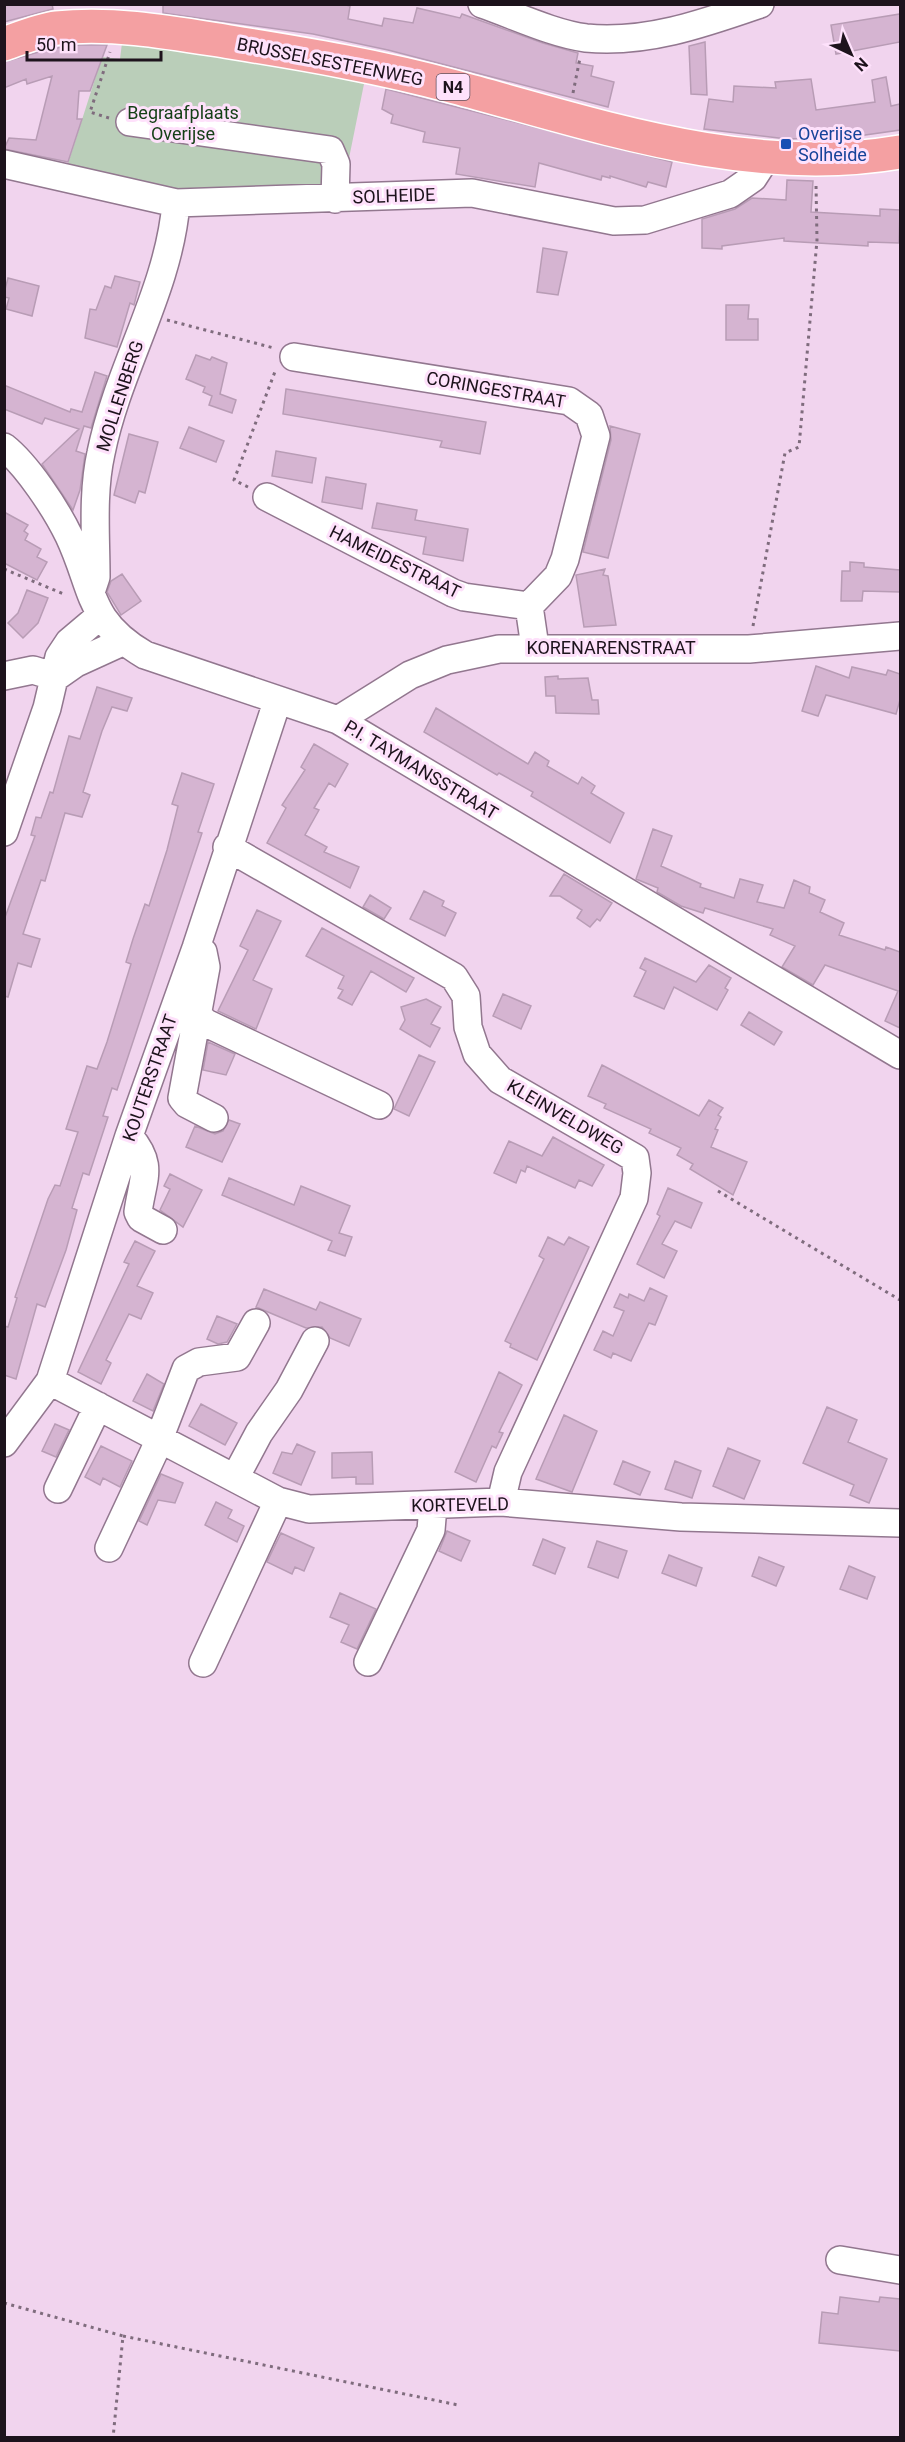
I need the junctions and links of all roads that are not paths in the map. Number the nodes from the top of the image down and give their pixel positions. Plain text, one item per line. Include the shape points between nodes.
1 (482, 4) edge
2 (760, 4) edge
3 (4, 44) edge
4 (130, 122) road end
5 (900, 152) edge
6 (765, 158) junction
7 (4, 164) edge
8 (335, 199) junction
9 (176, 202) junction
10 (288, 354) road end
11 (4, 447) edge
12 (267, 498) road end
13 (87, 602) junction
14 (529, 606) junction
15 (900, 636) edge
16 (122, 642) junction
17 (536, 647) junction
18 (4, 676) edge
19 (56, 677) junction
20 (277, 702) junction
21 (338, 720) junction
22 (4, 832) edge
23 (227, 847) junction
24 (196, 948) junction
25 (198, 1016) junction
26 (900, 1055) edge
27 (379, 1105) dead end
28 (214, 1118) dead end
29 (129, 1136) junction
30 (164, 1230) dead end
31 (256, 1323) dead end
32 (315, 1341) dead end
33 (50, 1381) junction
34 (98, 1406) junction
35 (8, 1434) edge
36 (159, 1438) junction
37 (235, 1478) junction
38 (58, 1489) dead end
39 (278, 1501) junction
40 (501, 1502) junction
41 (434, 1506) junction
42 (900, 1523) edge
43 (109, 1548) dead end
44 (368, 1662) dead end
45 (203, 1663) dead end
46 (840, 2260) dead end
47 (900, 2270) edge

1 - 2 street via 585,38 616,39 693,27
3 - 6 main road, BRUSSELSESTEENWEG / N4 via 55,28 148,29 312,55 452,86 652,139
4 - 8 street via 330,150 336,164
5 - 6 main road, BRUSSELSESTEENWEG / N4 via 815,160
6 - 8 street, SOLHEIDE via 753,178 730,194 645,220 614,221 472,193
7 - 9 street, SOLHEIDE
8 - 9 street, SOLHEIDE
9 - 13 street, MOLLENBERG via 163,264 100,454 96,577
10 - 14 street, CORINGESTRAAT via 569,401 589,415 596,436 565,560 558,576
11 - 13 street, P.I. TAYMANSSTRAAT via 36,483 68,535
12 - 14 street, HAMEIDESTRAAT via 453,593
13 - 16 street, P.I. TAYMANSSTRAAT
13 - 19 street via 59,657
14 - 17 street
15 - 17 street, KORENARENSTRAAT via 749,649
16 - 19 street
16 - 20 street, P.I. TAYMANSSTRAAT via 145,656
17 - 21 street, KORENARENSTRAAT via 499,649 447,660 410,675
18 - 19 street via 33,670
19 - 22 street
20 - 21 street, P.I. TAYMANSSTRAAT
20 - 23 street, KOUTERSTRAAT
21 - 26 street, P.I. TAYMANSSTRAAT
23 - 24 street, KOUTERSTRAAT
23 - 40 street, KLEINVELDWEG via 454,977 466,996 468,1027 477,1054 500,1080 635,1158 634,1198 508,1472
24 - 25 street via 204,952 206,967
24 - 29 street, KOUTERSTRAAT
25 - 27 street
25 - 28 street via 182,1098
29 - 30 street via 146,1161 138,1212 141,1218
29 - 33 street, KOUTERSTRAAT
31 - 36 street via 237,1357 199,1362 186,1369
32 - 37 street
33 - 34 street, KORTEVELD
33 - 35 street, KOUTERSTRAAT
34 - 36 street, KORTEVELD
34 - 38 street
36 - 37 street, KORTEVELD
36 - 43 street
37 - 39 street, KORTEVELD
39 - 41 street, KORTEVELD via 309,1509
39 - 45 street
40 - 41 street, KORTEVELD
40 - 42 street, KORTEVELD via 681,1516
41 - 44 street via 431,1530
46 - 47 street

